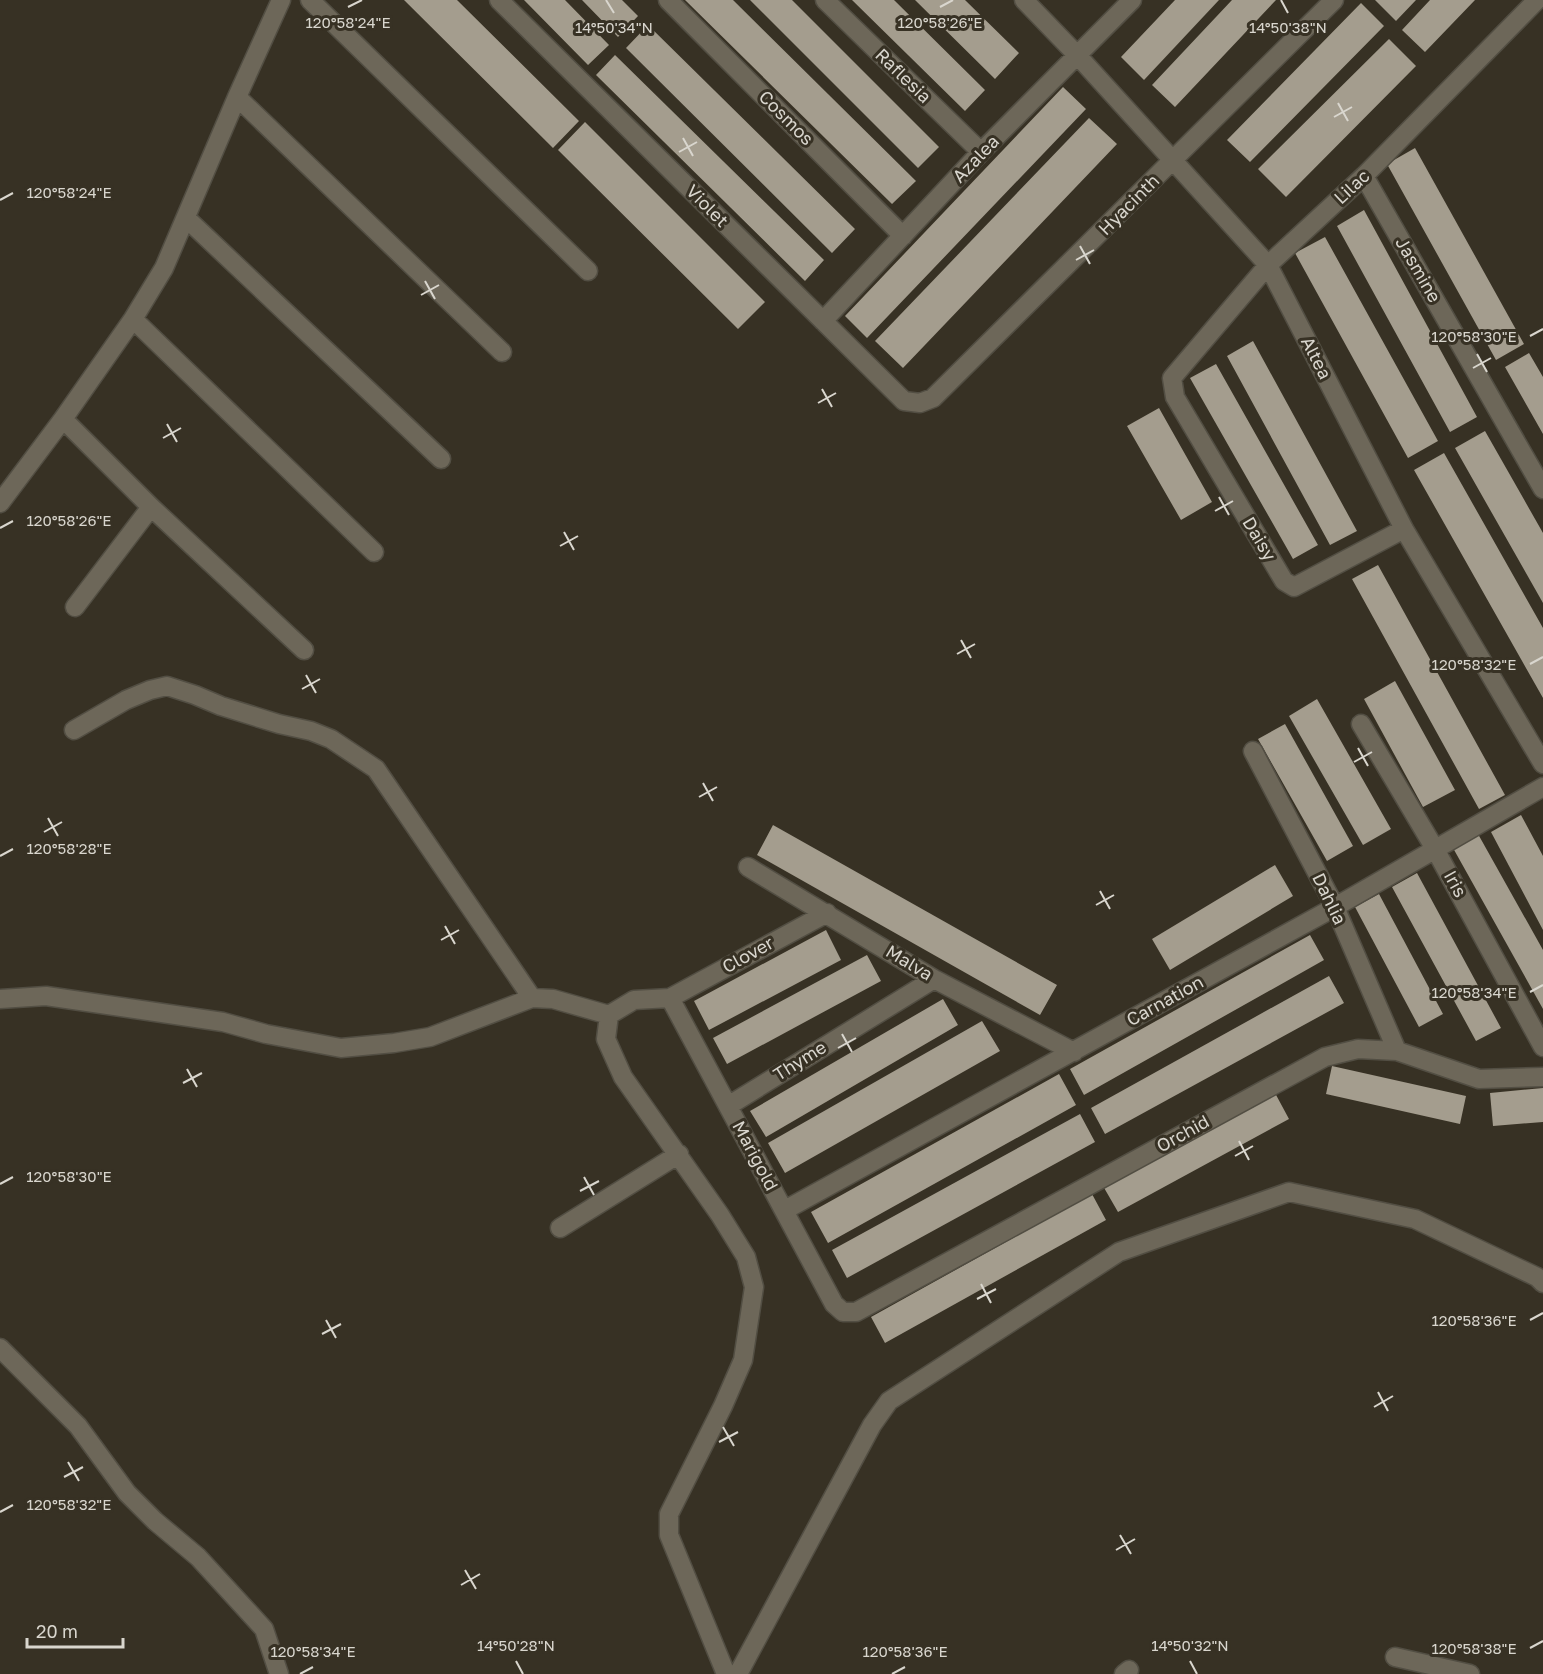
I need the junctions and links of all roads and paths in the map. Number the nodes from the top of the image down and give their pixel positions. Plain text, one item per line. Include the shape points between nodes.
1 (281, 0) edge
2 (310, 0) edge
3 (499, 0) edge
4 (668, 0) edge
5 (825, 0) edge
6 (1024, 0) edge
7 (1132, 0) edge
8 (1334, 0) edge
9 (1536, 0) edge
10 (1078, 56) junction
11 (237, 97) junction
12 (981, 152) junction
13 (1173, 162) junction
14 (1365, 176) junction
15 (186, 218) junction
16 (903, 236) junction
17 (1268, 265) junction
18 (588, 271) dead end
19 (133, 319) junction
20 (823, 321) junction
21 (502, 352) dead end
22 (1172, 378) joint
23 (920, 402) joint
24 (63, 419) junction
25 (441, 459) dead end
26 (1543, 489) edge
27 (0, 503) edge
28 (151, 507) junction
29 (1404, 529) junction
30 (374, 552) dead end
31 (75, 607) dead end
32 (304, 650) dead end
33 (1361, 724) dead end
34 (74, 730) dead end
35 (1253, 751) dead end
36 (1543, 764) edge
37 (1543, 787) edge
38 (1435, 849) junction
39 (748, 867) dead end
40 (1335, 907) junction
41 (827, 913) junction
42 (934, 979) junction
43 (532, 998) junction
44 (670, 998) junction
45 (0, 999) edge
46 (609, 1015) junction
47 (1543, 1047) edge
48 (1397, 1051) junction
49 (1074, 1052) junction
50 (1543, 1077) edge
51 (728, 1106) junction
52 (679, 1154) junction
53 (784, 1210) junction
54 (560, 1228) dead end
55 (1543, 1283) edge
56 (843, 1312) joint
57 (0, 1348) edge
58 (1395, 1657) dead end
59 (279, 1674) edge
60 (726, 1674) edge
61 (738, 1674) edge
62 (1470, 1674) edge

1 - 11 street
2 - 18 street
3 - 20 street, Violet
4 - 16 street, Cosmos
5 - 12 street, Raflesia
6 - 10 street, Altea
7 - 10 street, Azalea
8 - 13 street, Hyacinth
9 - 14 street, Lilac
10 - 12 street, Azalea
10 - 13 street, Altea
11 - 15 street
11 - 21 street
12 - 16 street, Azalea
13 - 17 street, Altea
13 - 23 street, Hyacinth via 933,398
14 - 17 street, Lilac
14 - 26 street, Jasmine
15 - 19 street via 164,268
15 - 25 street
16 - 20 street, Azalea
17 - 22 street, Lilac
17 - 29 street, Altea
19 - 24 street
19 - 30 street
20 - 23 street, Violet via 904,401
22 - 29 street, Daisy via 1175,398 1284,581 1293,587
24 - 27 street
24 - 28 street
28 - 31 street
28 - 32 street
29 - 36 street, Altea
33 - 38 street, Iris
34 - 43 street via 126,700 167,686 331,739 376,769
35 - 40 street, Dahlia
37 - 38 street, Carnation
38 - 40 street, Carnation
38 - 47 street, Iris
39 - 41 street, Malva
40 - 48 street, Dahlia
40 - 49 street, Carnation
41 - 42 street, Malva
41 - 44 street, Clover
42 - 49 street, Malva
42 - 51 street, Thyme
43 - 45 street via 430,1037 341,1048 223,1022 46,996
43 - 46 street via 553,999
44 - 46 street via 634,1000
44 - 51 street, Marigold
46 - 52 street via 606,1039 623,1077
48 - 50 street, Orchid via 1479,1079
48 - 56 street, Orchid via 1358,1049 1325,1057 856,1312
49 - 53 street, Carnation
51 - 53 street, Marigold
52 - 54 street
52 - 60 street via 746,1257 754,1287 743,1360 669,1514 669,1535
53 - 56 street, Marigold via 834,1304
55 - 61 street via 1415,1219 1289,1192 1119,1252 889,1401 872,1425
57 - 59 street via 78,1426 127,1493 198,1557 264,1629
58 - 62 street

